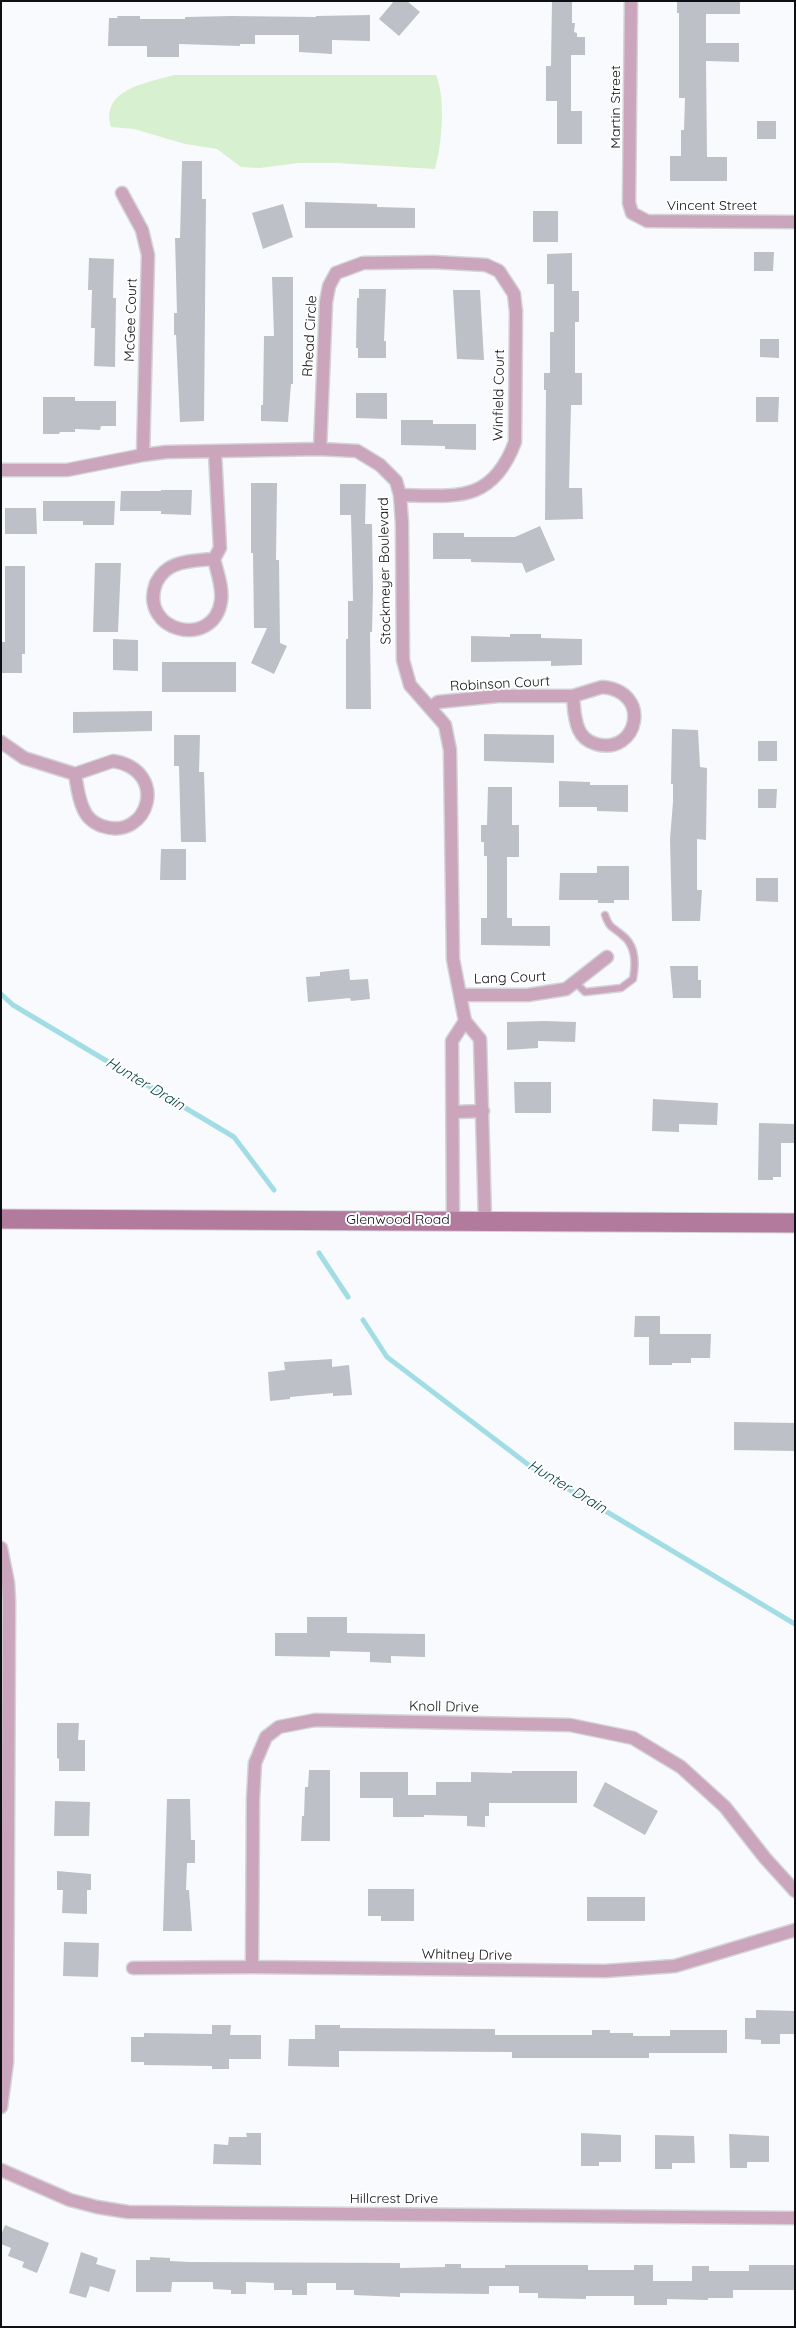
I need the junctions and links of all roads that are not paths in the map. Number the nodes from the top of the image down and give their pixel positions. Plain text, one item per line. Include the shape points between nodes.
1 (631, 1) edge
2 (122, 192) dead end
3 (632, 213) joint
4 (795, 222) edge
5 (499, 271) joint
6 (320, 448) junction
7 (215, 453) junction
8 (142, 455) junction
9 (1, 470) edge
10 (400, 495) junction
11 (214, 559) junction
12 (573, 696) junction
13 (430, 708) junction
14 (1, 742) edge
15 (75, 774) junction
16 (605, 915) dead end
17 (608, 957) dead end
18 (575, 982) junction
19 (462, 995) junction
20 (465, 1021) junction
21 (483, 1111) junction
22 (454, 1112) junction
23 (1, 1219) edge
24 (453, 1220) junction
25 (485, 1220) junction
26 (795, 1223) edge
27 (1, 1548) edge
28 (5, 1692) edge
29 (795, 1890) edge
30 (795, 1930) edge
31 (133, 1968) dead end
32 (252, 1968) junction
33 (4, 1976) edge
34 (1, 2107) edge
35 (1, 2170) edge
36 (795, 2218) edge

1 - 3 street, Martin Street
2 - 8 street, McGee Court via 142,230 148,255
3 - 4 street, Vincent Street via 647,221
5 - 6 street, Rhead Circle via 486,265 363,263 336,273 326,302
5 - 10 street, Winfield Court via 514,294 516,312 515,442 509,459 499,475 480,489 459,496
6 - 7 street, Stockmeyer Boulevard
6 - 10 street, Stockmeyer Boulevard via 357,451 380,465 396,481
7 - 8 street, Stockmeyer Boulevard
7 - 11 street via 220,548
8 - 9 street, Stockmeyer Boulevard via 66,470
10 - 13 street, Stockmeyer Boulevard via 403,660 410,685
11 - 11 street via 221,599 213,618 195,630 174,628 165,622 154,602 158,579 176,565
12 - 12 street, Robinson Court via 602,687 621,692 633,708 635,718 628,736 612,746 593,744 586,739 576,722
12 - 13 street, Robinson Court via 498,696 438,702
13 - 19 street, Stockmeyer Boulevard via 444,725 450,750 453,959
14 - 15 street via 24,758
15 - 15 street via 102,763 125,763 139,772 148,788 144,811 133,822 119,828 98,825 83,809
16 - 18 lane via 609,927 623,935 630,944 636,963 633,979 621,988 585,992
17 - 18 street, Lang Court
18 - 19 street, Lang Court via 566,989 528,995
19 - 20 street, Stockmeyer Boulevard
20 - 21 street via 480,1039
20 - 22 street via 452,1041
21 - 22 street
21 - 25 street
22 - 24 street
23 - 24 street, Glenwood Road
24 - 25 street, Glenwood Road
25 - 26 street, Glenwood Road
27 - 28 street via 8,1583
28 - 33 street
29 - 32 street, Knoll Drive via 725,1807 680,1767 634,1738 570,1725 331,1720 293,1723 279,1727 266,1737 255,1763
30 - 32 street, Whitney Drive via 675,1966 605,1971
31 - 32 street, Whitney Drive
33 - 34 street via 7,2062
35 - 36 street, Hillcrest Drive via 70,2200 128,2212

